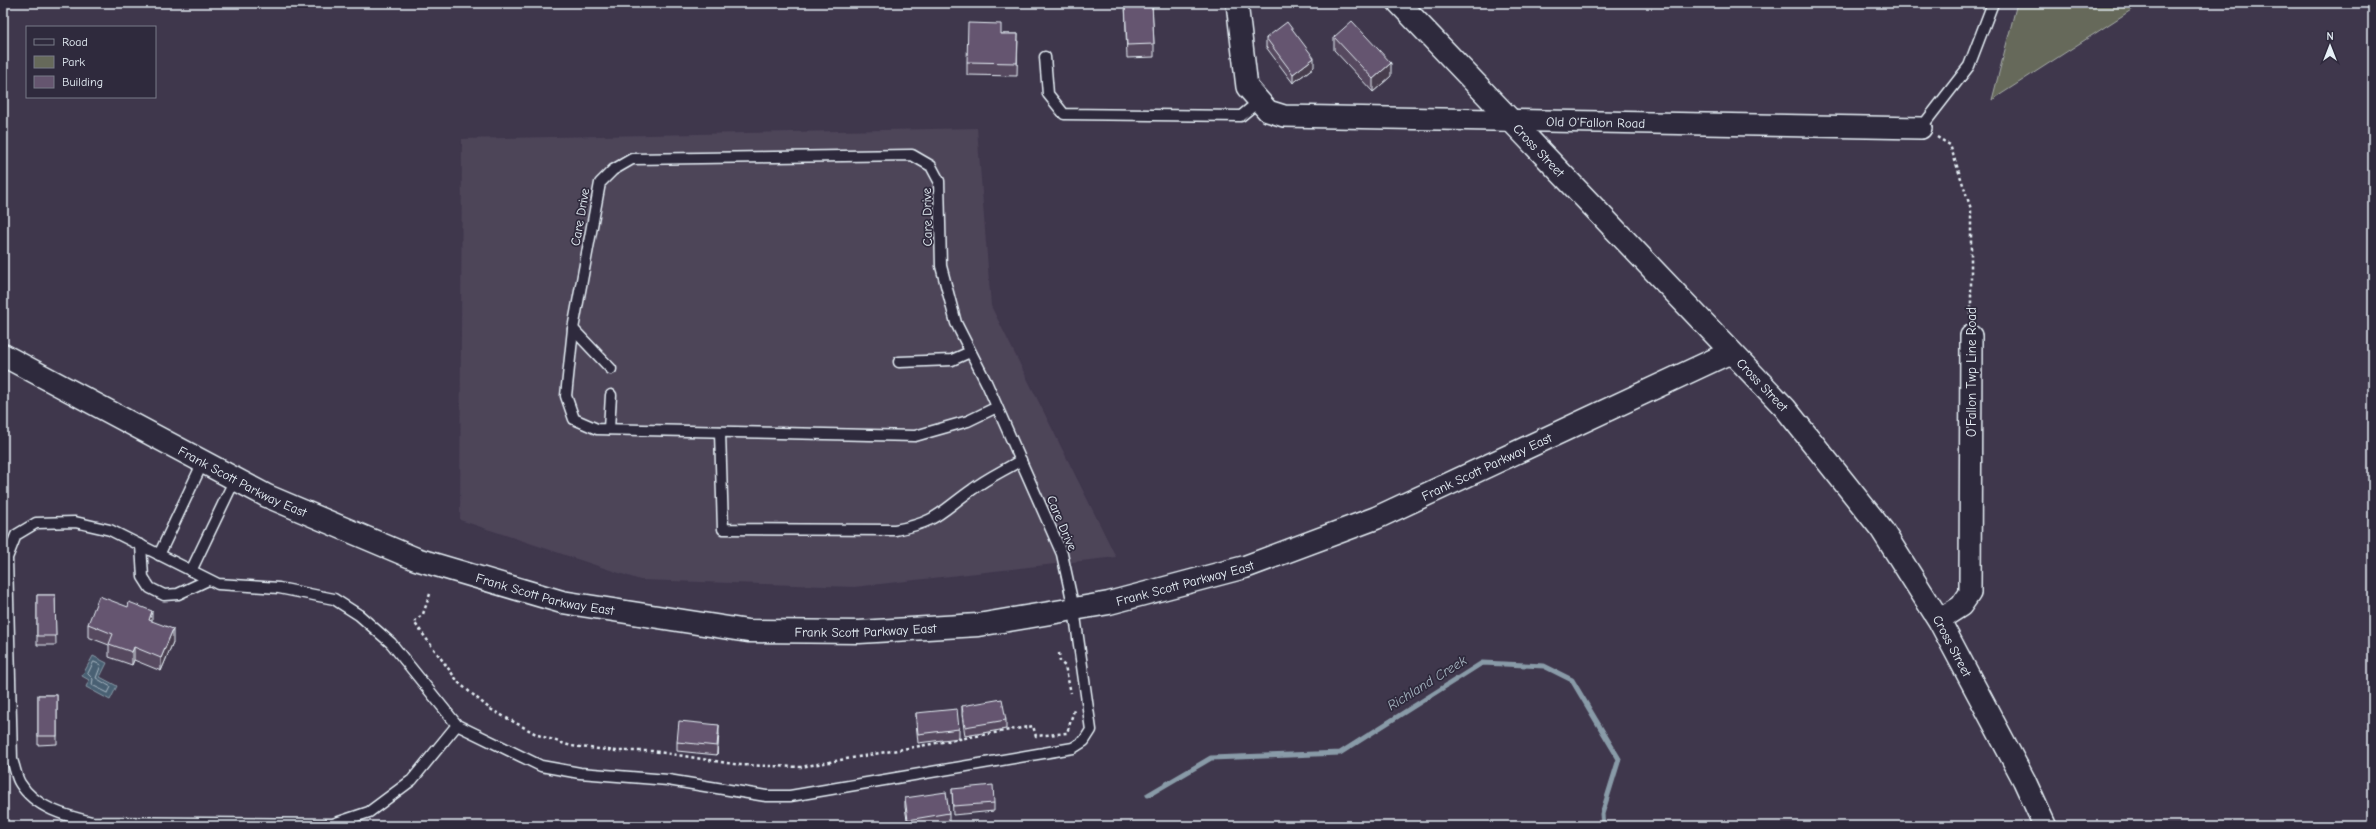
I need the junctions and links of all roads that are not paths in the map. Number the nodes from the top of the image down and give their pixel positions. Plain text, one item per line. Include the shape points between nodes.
1 (1237, 3) edge
2 (1399, 3) edge
3 (1993, 3) edge
4 (1045, 57) dead end
5 (1258, 102) junction
6 (1510, 119) junction
7 (1922, 128) joint
8 (573, 328) junction
9 (1971, 336) road end
10 (970, 352) junction
11 (1731, 352) junction
12 (3, 355) edge
13 (899, 362) dead end
14 (611, 369) dead end
15 (611, 395) dead end
16 (997, 407) junction
17 (609, 429) junction
18 (720, 432) junction
19 (1020, 460) junction
20 (203, 462) junction
21 (235, 479) junction
22 (141, 545) junction
23 (158, 554) junction
24 (190, 570) junction
25 (208, 580) junction
26 (1074, 609) junction
27 (1939, 620) junction
28 (457, 725) junction
29 (2045, 826) edge

1 - 5 street, Old O'Fallon Road via 1247,87
2 - 6 main road, Cross Street
3 - 7 lane via 1969,66
4 - 5 lane via 1048,94 1064,114 1241,116
5 - 6 street, Old O'Fallon Road via 1268,111 1284,116
6 - 7 street, Old O'Fallon Road
6 - 11 main road, Cross Street
8 - 10 lane, Care Drive via 600,183 632,159 912,155 931,166 939,181 941,266 956,322
8 - 14 lane
8 - 17 lane, Care Drive via 566,396 574,419 597,429
9 - 27 street, O'Fallon Twp Line Road via 1970,593 1961,606
10 - 13 lane via 952,360
10 - 16 lane, Care Drive
11 - 26 main road, Frank Scott Parkway East via 1376,518 1245,567 1109,603
11 - 27 main road, Cross Street via 1785,408 1882,530
12 - 20 main road, Frank Scott Parkway East
15 - 17 lane
16 - 18 lane, Care Drive via 968,421 915,436
16 - 19 lane, Care Drive
17 - 18 lane, Care Drive
18 - 19 lane via 723,529 895,530 921,525 942,514 973,488
19 - 26 lane, Care Drive via 1062,554
20 - 21 main road, Frank Scott Parkway East
20 - 23 lane
21 - 24 lane
21 - 26 main road, Frank Scott Parkway East via 267,496 416,559 562,602 748,631 859,632 978,625
22 - 23 lane
22 - 25 lane via 143,577 150,588 164,595 178,594
22 - 28 lane via 110,530 75,522 36,523 16,535 7,558 12,760 20,783 36,799 58,814 92,822 333,824 369,812 412,780
23 - 24 lane
24 - 25 lane
25 - 28 lane via 218,584 279,588 334,599 360,615 391,643
26 - 28 lane, Care Drive via 1091,730 1084,741 1073,748 790,796 766,796 668,780 580,773 541,766
27 - 29 main road, Cross Street via 2024,780

